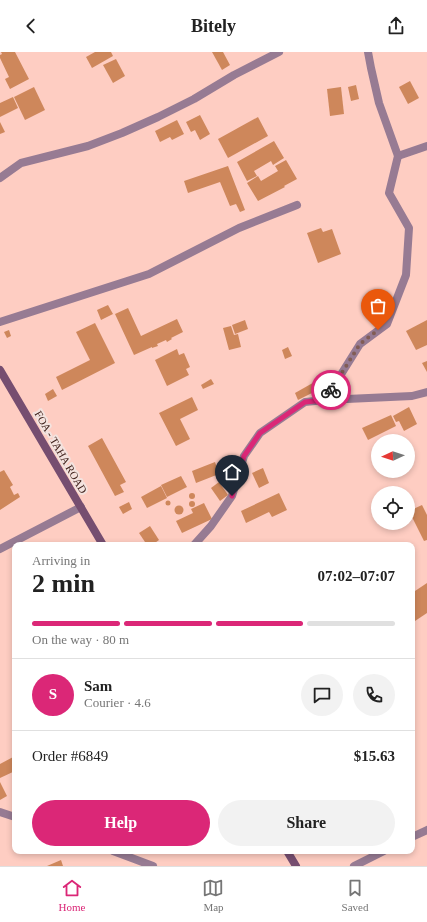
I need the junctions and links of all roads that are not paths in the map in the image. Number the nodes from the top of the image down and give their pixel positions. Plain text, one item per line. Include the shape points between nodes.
1 (279, 52) edge
2 (368, 52) edge
3 (427, 146) edge
4 (398, 156) junction
5 (0, 178) edge
6 (297, 205) dead end
7 (0, 322) edge
8 (0, 370) edge
9 (427, 392) edge
10 (325, 400) junction
11 (81, 507) junction
12 (14, 542) edge
13 (101, 542) edge
14 (197, 542) edge
15 (12, 543) edge
16 (0, 549) edge
17 (0, 812) edge
18 (12, 816) edge
19 (427, 830) edge
20 (415, 836) edge
21 (121, 854) edge
22 (289, 854) edge
23 (378, 854) edge
24 (154, 866) edge
25 (296, 866) edge
26 (354, 866) edge

1 - 5 street via 158,117 88,146 21,163
2 - 4 street via 379,103
3 - 4 street
4 - 10 street via 389,193 409,228 406,275 387,324 360,344
6 - 7 street via 240,228 149,274
8 - 11 street, FOA - TAHA ROAD
9 - 10 street via 412,396
10 - 14 street via 305,402 260,433 244,456 232,496
11 - 12 street
11 - 13 street, FOA - TAHA ROAD
15 - 16 street
17 - 18 street
19 - 20 street
21 - 24 street
22 - 25 street
23 - 26 street

